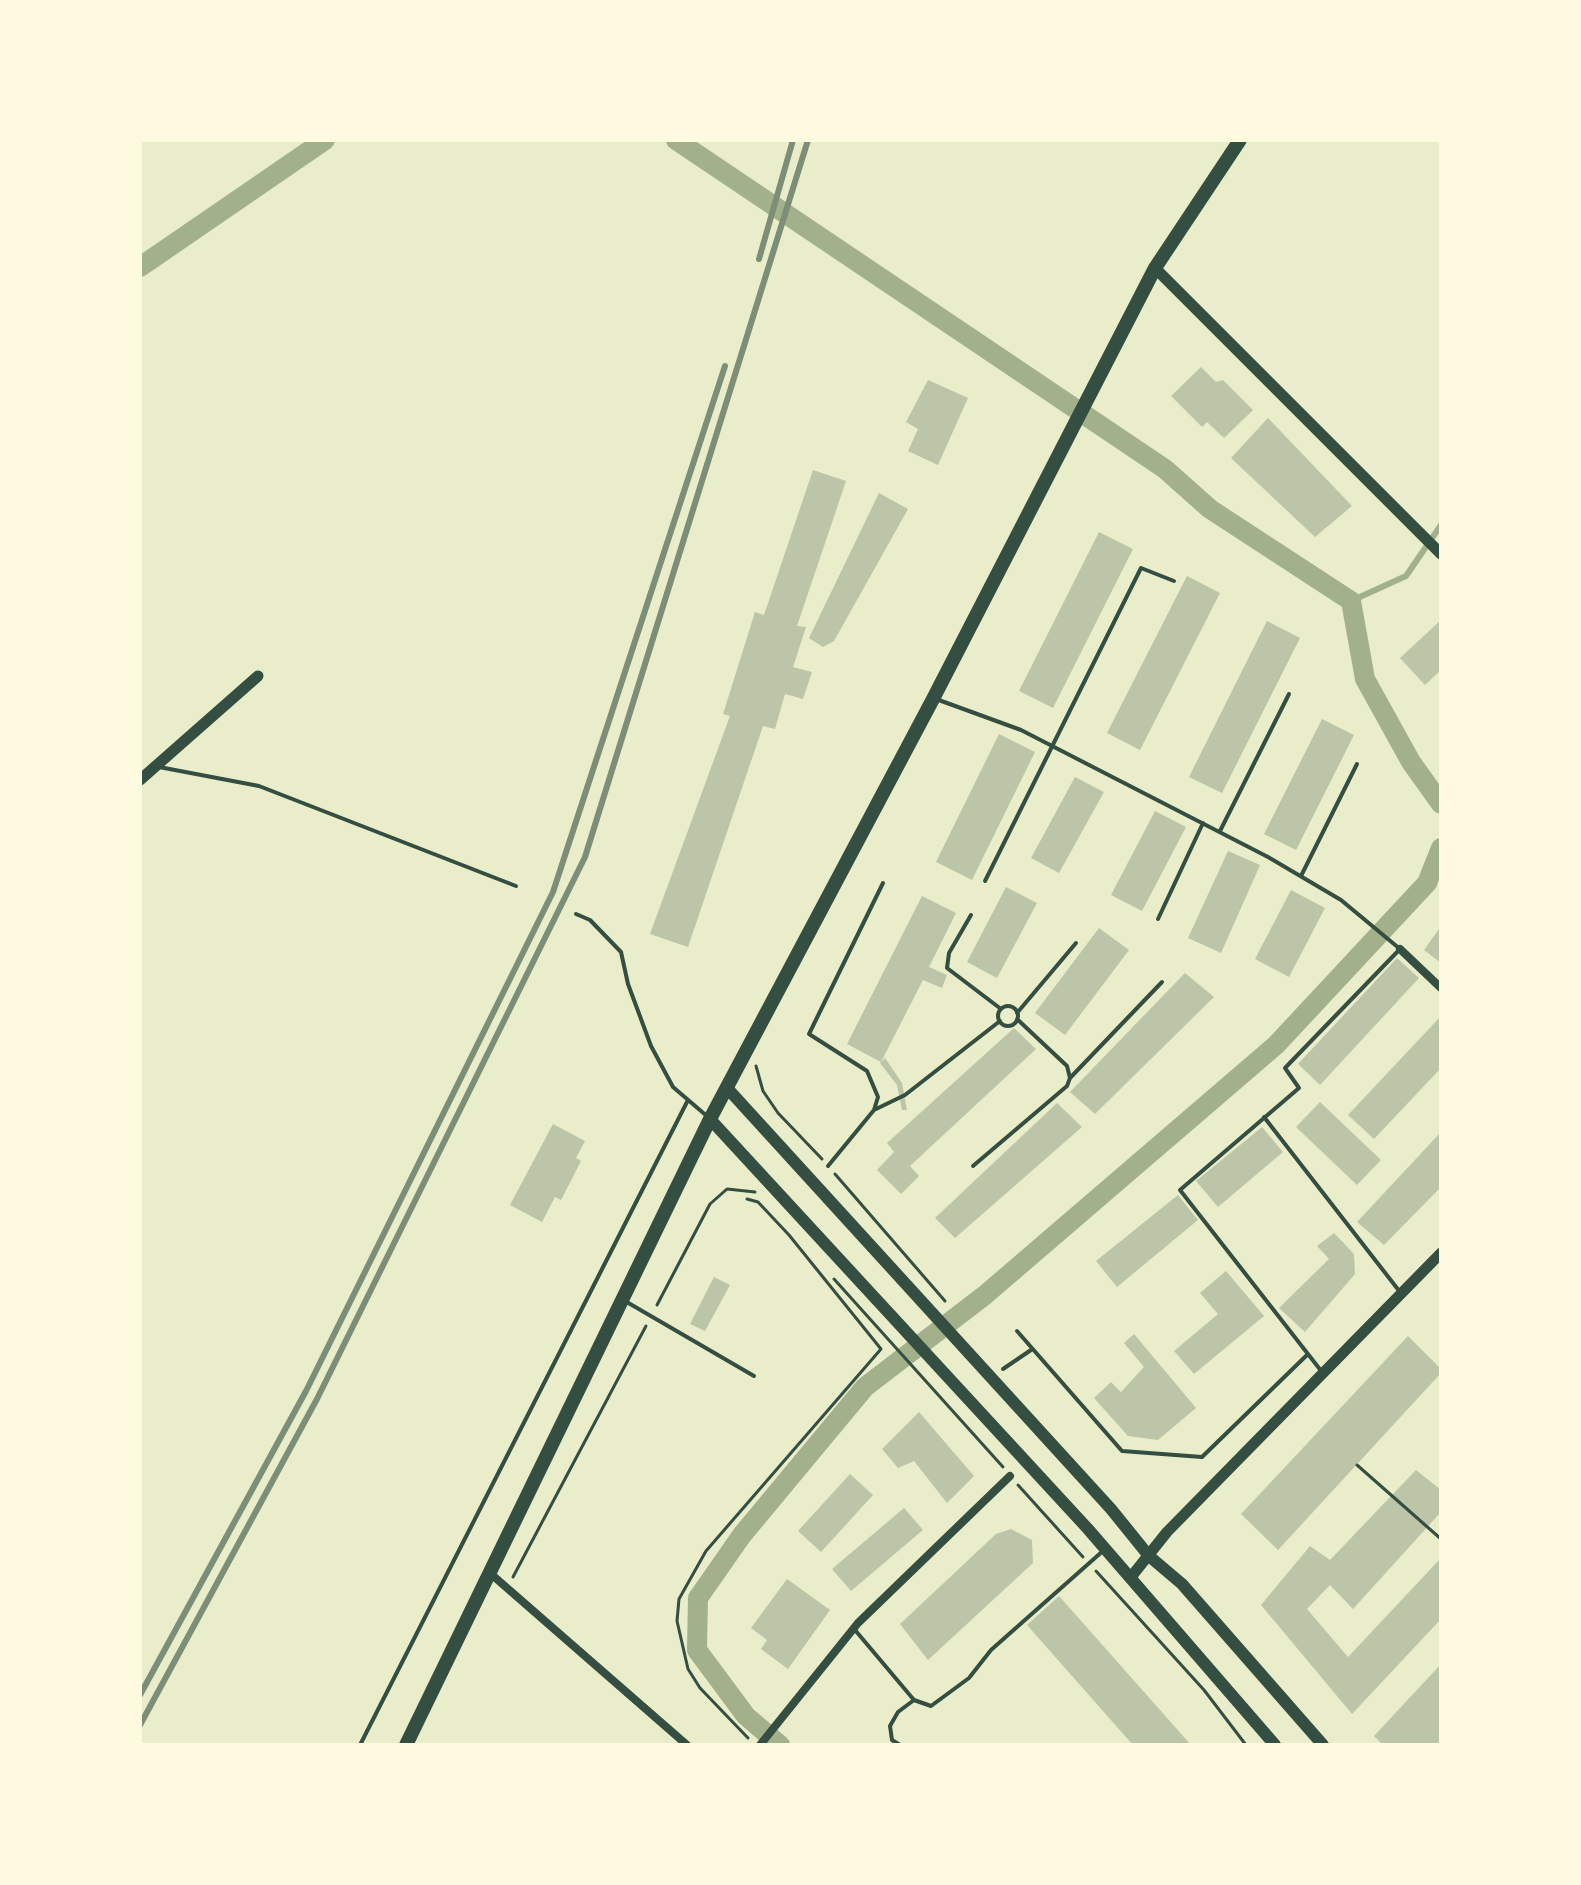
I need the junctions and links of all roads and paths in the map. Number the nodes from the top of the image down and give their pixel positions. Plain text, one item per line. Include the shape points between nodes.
1 (1240, 140) edge
2 (1155, 268) junction
3 (1438, 551) edge
4 (1174, 581) dead end
5 (258, 676) dead end
6 (1289, 694) dead end
7 (933, 699) junction
8 (1052, 746) junction
9 (1357, 764) dead end
10 (156, 766) junction
11 (140, 780) edge
12 (1203, 823) junction
13 (1220, 832) junction
14 (1301, 876) junction
15 (985, 881) dead end
16 (883, 883) dead end
17 (516, 886) dead end
18 (576, 914) dead end
19 (971, 915) dead end
20 (1158, 919) dead end
21 (1076, 943) dead end
22 (1400, 949) junction
23 (1162, 982) dead end
24 (1441, 988) edge
25 (1001, 1009) junction
26 (1017, 1016) junction
27 (1000, 1021) junction
28 (1070, 1078) junction
29 (728, 1089) junction
30 (688, 1100) junction
31 (874, 1110) junction
32 (1264, 1117) junction
33 (710, 1119) junction
34 (828, 1166) dead end
35 (973, 1166) dead end
36 (747, 1199) dead end
37 (1441, 1253) edge
38 (1401, 1294) junction
39 (623, 1300) junction
40 (877, 1328) dead end
41 (1017, 1331) dead end
42 (1032, 1350) junction
43 (1308, 1354) junction
44 (1003, 1369) dead end
45 (1324, 1373) junction
46 (754, 1376) dead end
47 (1357, 1465) dead end
48 (1010, 1476) junction
49 (1441, 1539) edge
50 (1106, 1548) junction
51 (1149, 1556) junction
52 (1089, 1563) junction
53 (491, 1574) junction
54 (1131, 1577) junction
55 (854, 1628) junction
56 (914, 1700) junction
57 (360, 1745) edge
58 (406, 1745) edge
59 (687, 1745) edge
60 (758, 1745) edge
61 (900, 1745) edge
62 (1246, 1745) edge
63 (1275, 1745) edge
64 (1323, 1745) edge

1 - 2 main road
2 - 3 street
2 - 7 main road
4 - 8 lane via 1141,568
5 - 10 street
6 - 13 lane
7 - 8 lane
7 - 29 main road
8 - 12 lane
8 - 15 lane
9 - 14 lane
10 - 11 street
10 - 17 lane via 259,786
12 - 13 lane
12 - 20 lane
13 - 14 lane
14 - 22 lane
16 - 31 lane via 809,1034 867,1071 878,1097
18 - 30 lane via 590,920 621,952 651,1046 673,1087
19 - 25 lane via 949,953 947,968
21 - 26 lane
22 - 24 street
22 - 32 lane via 1285,1068 1299,1088
23 - 28 lane
25 - 26 lane via 1010,1006
25 - 27 lane
26 - 27 lane via 1011,1025
26 - 28 lane via 1067,1066
27 - 31 lane via 905,1095
28 - 35 lane
29 - 33 main road
29 - 51 main road
30 - 33 lane
30 - 57 lane
31 - 34 lane
32 - 38 lane
32 - 43 lane via 1180,1190
33 - 39 main road
33 - 50 main road
36 - 60 path via 758,1202 789,1235 881,1349 706,1551 679,1599 677,1621 688,1669 700,1688
37 - 38 street
38 - 45 street
39 - 46 lane
39 - 53 main road
40 - 48 path
41 - 42 lane
42 - 43 lane via 1122,1451 1202,1457
42 - 44 lane
43 - 45 lane
45 - 51 street
47 - 49 path
48 - 52 path
48 - 55 street
50 - 52 lane
50 - 54 main road
51 - 54 street
51 - 64 main road via 1182,1584
52 - 56 lane via 991,1650 969,1678 931,1706
52 - 62 path via 1204,1690
53 - 58 main road
53 - 59 street
54 - 63 main road
55 - 56 lane
55 - 60 street
56 - 61 lane via 890,1726 892,1740

